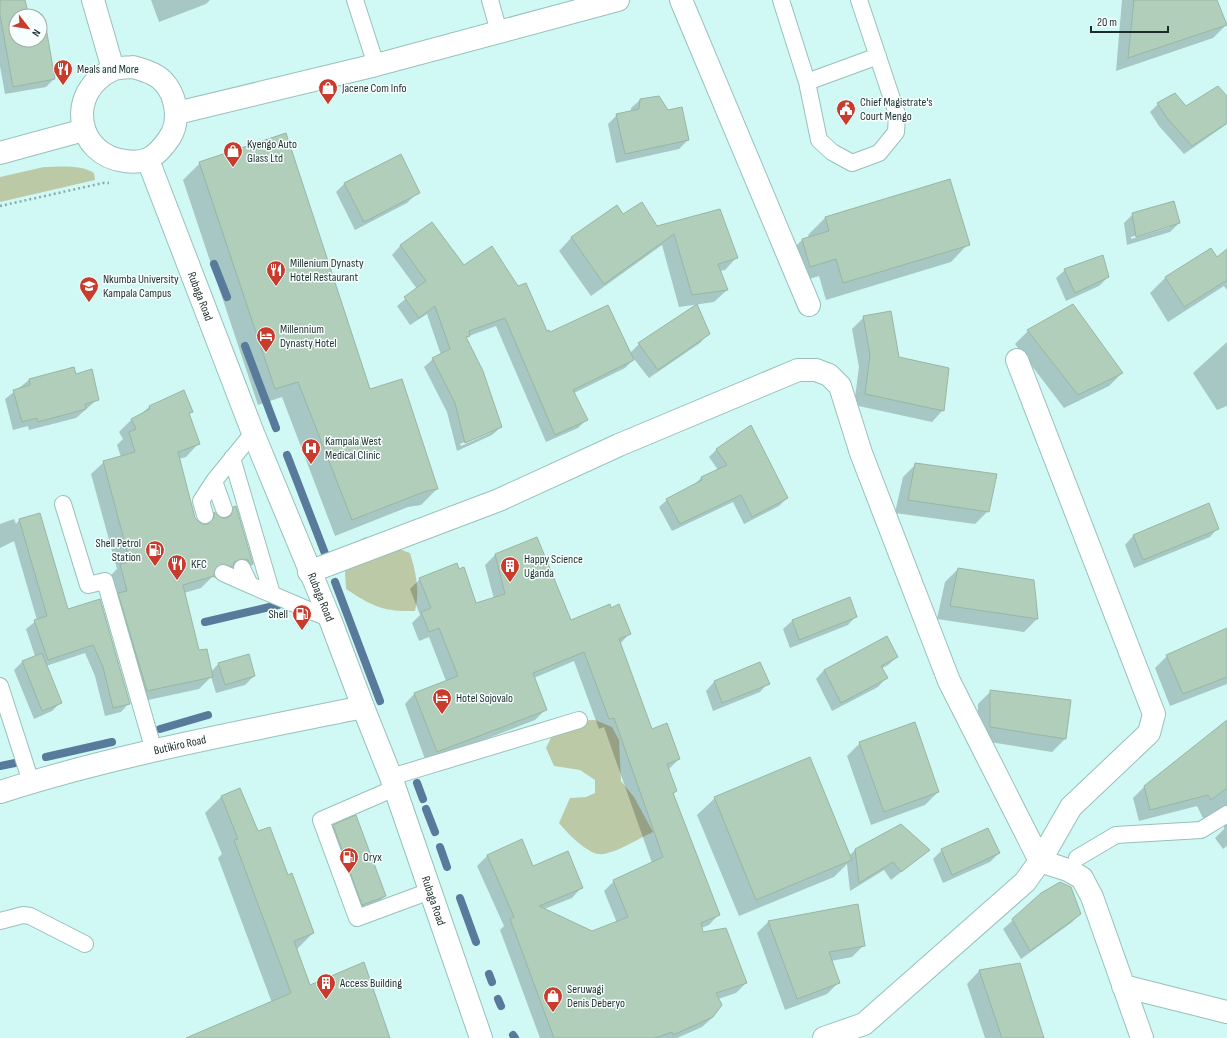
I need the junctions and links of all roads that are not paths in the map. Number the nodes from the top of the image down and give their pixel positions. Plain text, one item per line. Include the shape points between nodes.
1 (93, 0) edge
2 (355, 0) edge
3 (490, 0) edge
4 (618, 0) edge
5 (682, 0) edge
6 (781, 0) edge
7 (859, 0) edge
8 (590, 4) edge
9 (499, 32) junction
10 (878, 56) junction
11 (376, 65) junction
12 (113, 69) junction
13 (807, 82) junction
14 (177, 113) junction
15 (84, 130) junction
16 (0, 153) edge
17 (148, 160) junction
18 (809, 305) dead end
19 (1017, 360) dead end
20 (253, 433) junction
21 (232, 458) junction
22 (214, 481) junction
23 (63, 504) dead end
24 (224, 509) dead end
25 (205, 515) dead end
26 (242, 568) dead end
27 (310, 572) junction
28 (223, 573) dead end
29 (250, 585) junction
30 (272, 594) junction
31 (330, 619) junction
32 (0, 686) edge
33 (362, 707) junction
34 (579, 720) dead end
35 (154, 751) junction
36 (31, 782) junction
37 (393, 782) junction
38 (0, 792) edge
39 (1227, 814) edge
40 (1077, 858) dead end
41 (1040, 861) junction
42 (430, 891) junction
43 (0, 921) edge
44 (85, 944) dead end
45 (1123, 986) junction
46 (1227, 1012) edge
47 (846, 1034) edge
48 (481, 1038) edge
49 (1142, 1038) edge

1 - 12 street
2 - 11 lane
3 - 9 lane
4 - 8 street
5 - 18 street
6 - 13 lane
7 - 10 lane
8 - 9 street
9 - 11 street
10 - 13 lane
10 - 13 lane via 897,114 896,132 879,153 852,163 832,152 819,140
11 - 14 street
12 - 14 street via 133,67 155,74 171,91
12 - 15 street via 96,80 86,95 81,112
14 - 17 street via 170,138
15 - 16 street
15 - 17 street via 94,148 112,159 132,162
17 - 20 street, Rubaga Road
19 - 41 street via 1154,714 1149,733 1071,807
20 - 21 lane
20 - 27 street, Rubaga Road
21 - 22 lane
21 - 30 lane
22 - 24 lane
22 - 25 lane via 201,501
23 - 35 lane via 88,585 105,581
26 - 29 lane
27 - 31 street, Rubaga Road
27 - 41 street via 499,500 620,445 798,370 816,370 829,375 840,386 861,453 949,681
28 - 29 lane
29 - 30 lane
30 - 31 lane
31 - 33 street, Rubaga Road
32 - 36 lane
33 - 35 street, Butikiro Road
33 - 37 street, Rubaga Road
34 - 37 lane
35 - 36 street, Butikiro Road
36 - 38 street, Butikiro Road
37 - 42 street, Rubaga Road
37 - 42 lane via 321,820 357,918
39 - 40 lane via 1201,830 1116,835
41 - 45 street via 1068,870 1082,878 1092,897
41 - 47 street via 1025,882 864,1024
42 - 48 street, Rubaga Road
43 - 44 lane via 23,915 30,916
45 - 46 street
45 - 49 street

